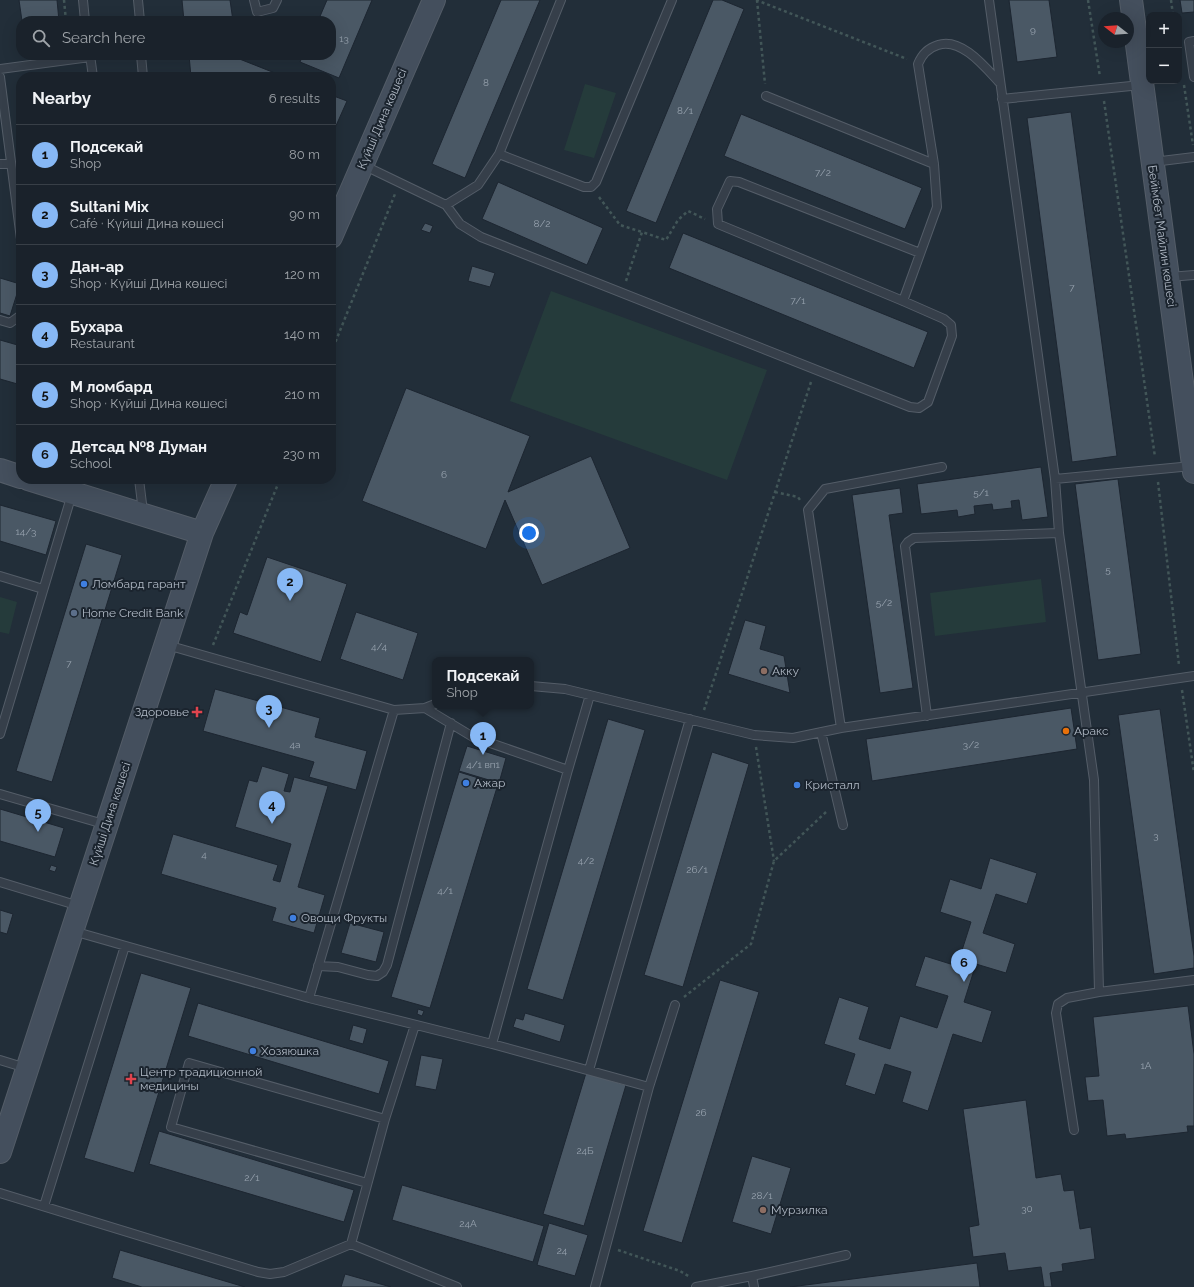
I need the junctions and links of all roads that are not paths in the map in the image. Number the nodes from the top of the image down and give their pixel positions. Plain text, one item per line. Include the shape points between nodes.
1 (83, 0) edge
2 (138, 0) edge
3 (254, 0) edge
4 (277, 0) edge
5 (434, 0) edge
6 (560, 0) edge
7 (672, 0) edge
8 (989, 0) edge
9 (1131, 0) edge
10 (85, 16) edge
11 (140, 16) edge
12 (1194, 41) edge
13 (62, 60) edge
14 (90, 60) edge
15 (142, 60) edge
16 (0, 69) edge
17 (92, 72) edge
18 (143, 72) edge
19 (0, 77) edge
20 (1194, 77) edge
21 (1000, 82) junction
22 (1142, 85) junction
23 (766, 96) road end
24 (1002, 99) junction
25 (499, 154) junction
26 (1194, 157) edge
27 (1152, 163) junction
28 (0, 164) edge
29 (11, 164) junction
30 (362, 164) junction
31 (934, 164) junction
32 (16, 202) edge
33 (446, 205) junction
34 (336, 225) edge
35 (920, 253) junction
36 (1194, 274) edge
37 (1168, 277) junction
38 (903, 301) junction
39 (16, 319) edge
40 (0, 320) edge
41 (942, 467) dead end
42 (1194, 469) edge
43 (0, 470) edge
44 (16, 475) edge
45 (1055, 480) junction
46 (44, 484) edge
47 (140, 484) edge
48 (224, 484) edge
49 (72, 493) junction
50 (143, 515) junction
51 (1059, 533) junction
52 (202, 534) junction
53 (0, 576) edge
54 (43, 589) junction
55 (166, 644) junction
56 (1194, 676) edge
57 (534, 686) edge
58 (1083, 692) junction
59 (590, 695) junction
60 (432, 705) edge
61 (425, 708) junction
62 (394, 710) junction
63 (927, 716) junction
64 (690, 719) junction
65 (450, 724) junction
66 (841, 728) junction
67 (1, 729) edge
68 (821, 732) junction
69 (568, 770) junction
70 (0, 794) edge
71 (843, 825) dead end
72 (107, 826) junction
73 (0, 882) edge
74 (80, 907) junction
75 (73, 930) junction
76 (125, 946) junction
77 (318, 966) junction
78 (1194, 980) edge
79 (1099, 992) junction
80 (309, 998) junction
81 (675, 1005) road end
82 (415, 1025) junction
83 (492, 1044) junction
84 (0, 1060) edge
85 (27, 1069) junction
86 (589, 1070) junction
87 (649, 1087) junction
88 (385, 1119) junction
89 (1074, 1130) dead end
90 (0, 1152) edge
91 (367, 1183) junction
92 (0, 1193) edge
93 (44, 1206) junction
94 (351, 1244) junction
95 (846, 1255) dead end
96 (752, 1276) junction
97 (700, 1286) edge
98 (457, 1287) edge
99 (595, 1287) edge
100 (754, 1287) edge

1 - 10 lane
2 - 11 lane
3 - 4 lane via 257,12 273,8
5 - 30 street, Күйші Дина көшесі
6 - 25 lane
7 - 25 lane via 596,182 591,187 584,187
8 - 21 lane
9 - 22 street, Бейімбет Майлин көшесі
12 - 20 lane via 1189,42
13 - 16 lane
14 - 17 lane
15 - 18 lane
19 - 29 lane
21 - 24 lane
21 - 31 lane via 980,62 952,43 932,47 922,55 918,64
22 - 24 lane
22 - 27 street, Бейімбет Майлин көшесі
23 - 31 lane
24 - 45 lane
25 - 33 lane via 478,185
26 - 27 lane
27 - 37 street, Бейімбет Майлин көшесі
28 - 29 lane
29 - 32 lane
30 - 33 lane
30 - 34 street, Күйші Дина көшесі
31 - 35 lane via 937,207
33 - 38 lane via 460,224 481,237 815,370 910,407 919,408 928,402 952,336 951,325 944,319
35 - 38 lane
35 - 38 lane via 739,182 730,181 718,209 718,224
36 - 37 lane
37 - 42 street, Бейімбет Майлин көшесі
39 - 40 lane via 10,323
41 - 66 lane via 825,489 808,510
42 - 45 lane via 1156,469
43 - 44 street
45 - 51 lane
46 - 49 street
47 - 50 lane
48 - 52 street, Күйші Дина көшесі
49 - 50 street
49 - 54 lane
50 - 52 street
51 - 58 lane
51 - 63 lane via 914,538 905,546
52 - 55 street, Күйші Дина көшесі
53 - 54 lane
54 - 67 lane
55 - 62 lane
55 - 72 street, Күйші Дина көшесі
56 - 58 lane
57 - 59 lane via 565,689
58 - 63 lane
58 - 79 lane via 1094,780
59 - 64 lane
59 - 69 lane
60 - 61 lane
61 - 62 lane
61 - 65 lane
62 - 77 lane
63 - 66 lane
64 - 68 lane via 754,734 792,738
64 - 86 lane
65 - 69 lane via 473,737
65 - 77 lane via 387,965 377,976 338,967
66 - 68 lane
68 - 71 lane
69 - 83 lane
70 - 72 lane
72 - 74 street, Күйші Дина көшесі
73 - 74 lane
74 - 75 street, Күйші Дина көшесі
75 - 76 lane
75 - 85 street, Күйші Дина көшесі
76 - 80 lane
76 - 93 lane
77 - 80 lane
78 - 79 lane
79 - 89 lane via 1067,998 1058,1004 1056,1013
80 - 82 lane
81 - 87 lane
82 - 83 lane
82 - 88 lane
83 - 86 lane
84 - 85 lane
85 - 90 street, Күйші Дина көшесі
86 - 87 lane
87 - 99 lane
88 - 91 lane
88 - 91 lane via 189,1063 171,1127
91 - 94 lane
92 - 93 lane
93 - 94 lane via 270,1274 284,1272
94 - 98 lane
95 - 96 lane
96 - 97 lane
96 - 100 lane

